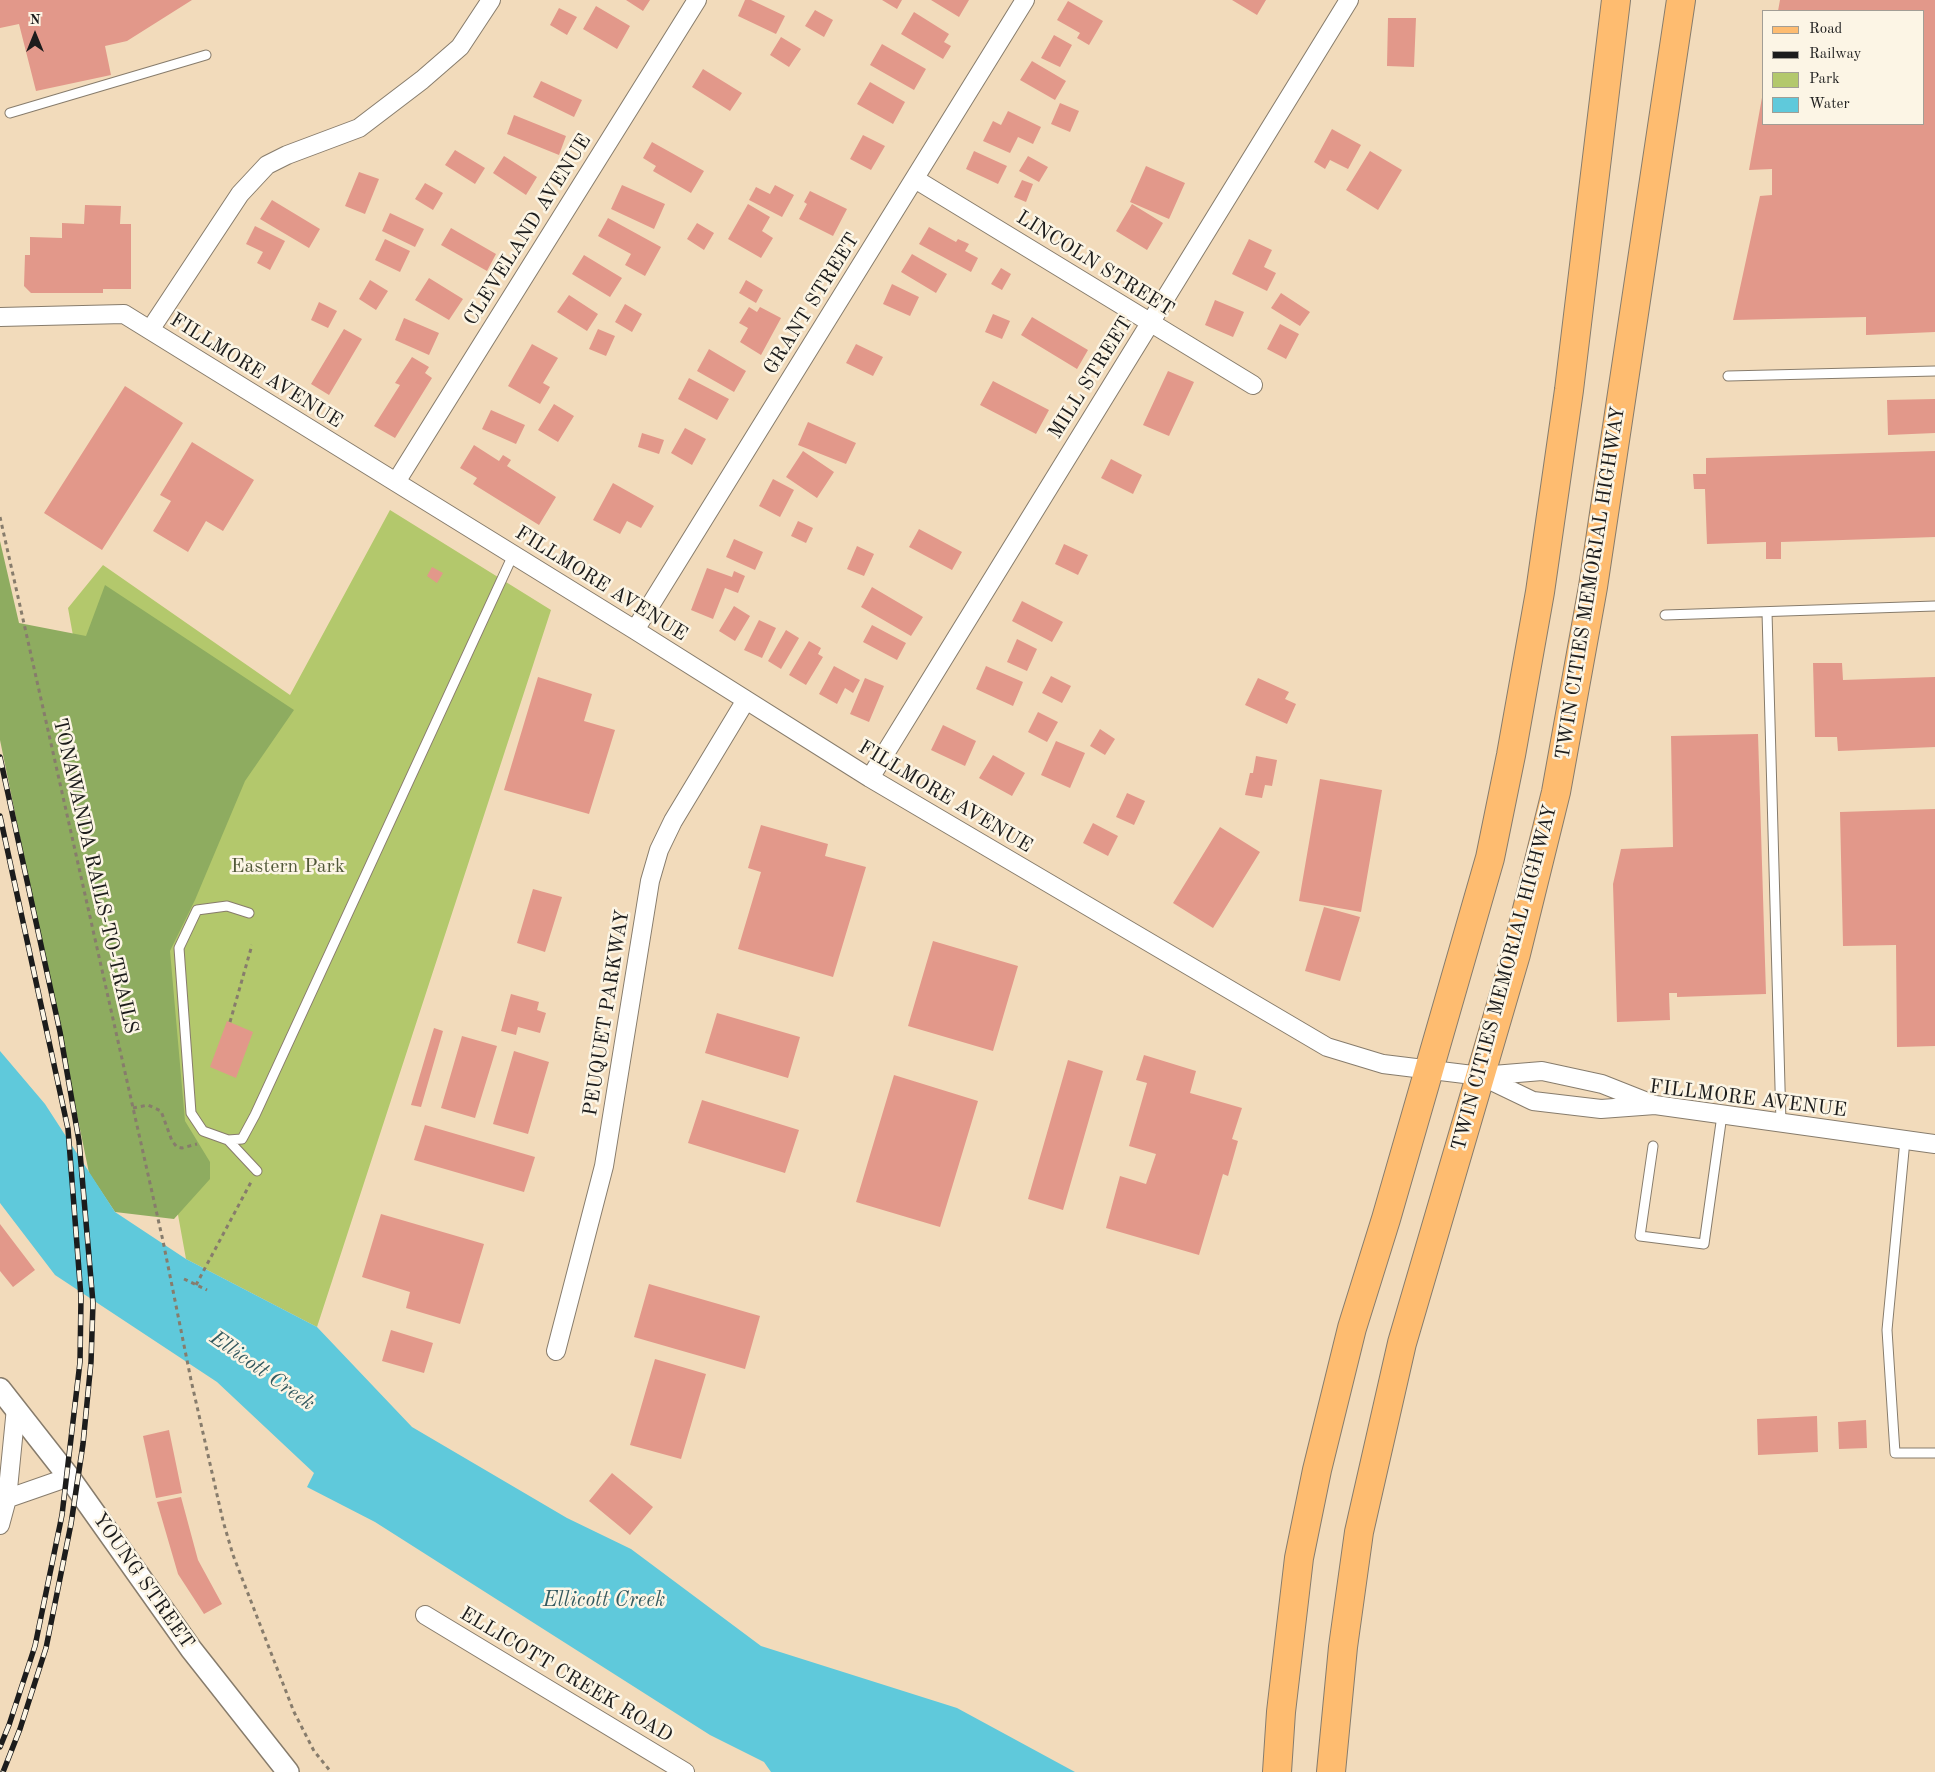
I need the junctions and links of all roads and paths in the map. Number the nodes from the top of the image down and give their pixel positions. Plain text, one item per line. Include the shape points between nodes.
1 (491, 0) edge
2 (697, 0) edge
3 (1025, 0) edge
4 (1349, 0) edge
5 (1616, 0) edge
6 (1681, 0) edge
7 (206, 55) dead end
8 (10, 113) dead end
9 (915, 179) junction
10 (0, 316) edge
11 (1150, 324) junction
12 (150, 330) junction
13 (1935, 370) edge
14 (1728, 376) dead end
15 (1253, 385) dead end
16 (396, 482) junction
17 (0, 517) edge
18 (514, 555) junction
19 (1935, 606) edge
20 (1767, 612) junction
21 (1666, 615) dead end
22 (636, 630) junction
23 (746, 700) junction
24 (870, 778) junction
25 (249, 913) dead end
26 (252, 944) dead end
27 (230, 1022) dead end
28 (1428, 1070) junction
29 (1481, 1076) junction
30 (1655, 1105) junction
31 (133, 1108) junction
32 (1722, 1115) junction
33 (1781, 1123) junction
34 (203, 1131) junction
35 (228, 1140) junction
36 (1905, 1140) junction
37 (1935, 1144) edge
38 (1653, 1146) dead end
39 (257, 1171) joint
40 (184, 1279) dead end
41 (196, 1285) junction
42 (206, 1290) dead end
43 (556, 1351) dead end
44 (0, 1389) edge
45 (16, 1408) junction
46 (1935, 1453) edge
47 (69, 1477) junction
48 (3, 1500) edge
49 (0, 1525) edge
50 (425, 1615) dead end
51 (680, 1771) edge
52 (288, 1772) edge
53 (331, 1772) edge
54 (1277, 1772) edge
55 (1331, 1772) edge

1 - 12 street via 460,47 359,128 267,165 240,194
2 - 16 street, CLEVELAND AVENUE
3 - 9 street, GRANT STREET
4 - 11 street, MILL STREET
5 - 28 main road via 1569,390 1539,601 1490,858
6 - 29 main road, TWIN CITIES MEMORIAL HIGHWAY via 1592,587 1556,792 1516,954
7 - 8 lane
9 - 11 street, LINCOLN STREET
9 - 22 street, GRANT STREET
10 - 12 street, FILLMORE AVENUE via 124,314
11 - 15 street, LINCOLN STREET
11 - 24 street, MILL STREET
12 - 16 street, FILLMORE AVENUE
13 - 14 lane
16 - 18 street, FILLMORE AVENUE
17 - 31 path, TONAWANDA RAILS-TO-TRAILS
18 - 22 street, FILLMORE AVENUE
18 - 35 lane via 255,1115 242,1139
19 - 20 lane
20 - 21 lane
20 - 33 lane
22 - 23 street, FILLMORE AVENUE
23 - 24 street, FILLMORE AVENUE
23 - 43 street, PEUQUET PARKWAY via 659,850 650,881 604,1166
24 - 28 street, FILLMORE AVENUE via 1327,1046 1382,1064
25 - 34 lane via 227,906 197,910 179,948 191,1113
26 - 27 path
28 - 29 street, FILLMORE AVENUE
28 - 54 main road via 1352,1328 1317,1470 1300,1558
29 - 30 street via 1542,1071 1602,1084
29 - 30 street, FILLMORE AVENUE via 1533,1101 1601,1108
29 - 55 main road, TWIN CITIES MEMORIAL HIGHWAY via 1402,1343 1359,1532 1343,1647
30 - 32 street, FILLMORE AVENUE
31 - 34 path via 148,1105 160,1111 176,1147 201,1142
31 - 53 path, TONAWANDA RAILS-TO-TRAILS via 213,1482 233,1555 294,1712 314,1751
32 - 33 street, FILLMORE AVENUE
32 - 38 lane via 1704,1244 1640,1236
33 - 36 street, FILLMORE AVENUE
34 - 35 lane
35 - 39 lane
36 - 37 street, FILLMORE AVENUE
36 - 46 lane via 1887,1330 1895,1453
39 - 41 path
40 - 41 path
41 - 42 path
44 - 45 street, YOUNG STREET
45 - 47 street, YOUNG STREET
45 - 48 street
47 - 48 street
47 - 52 street, YOUNG STREET via 191,1649
48 - 49 street
50 - 51 street, ELLICOTT CREEK ROAD

